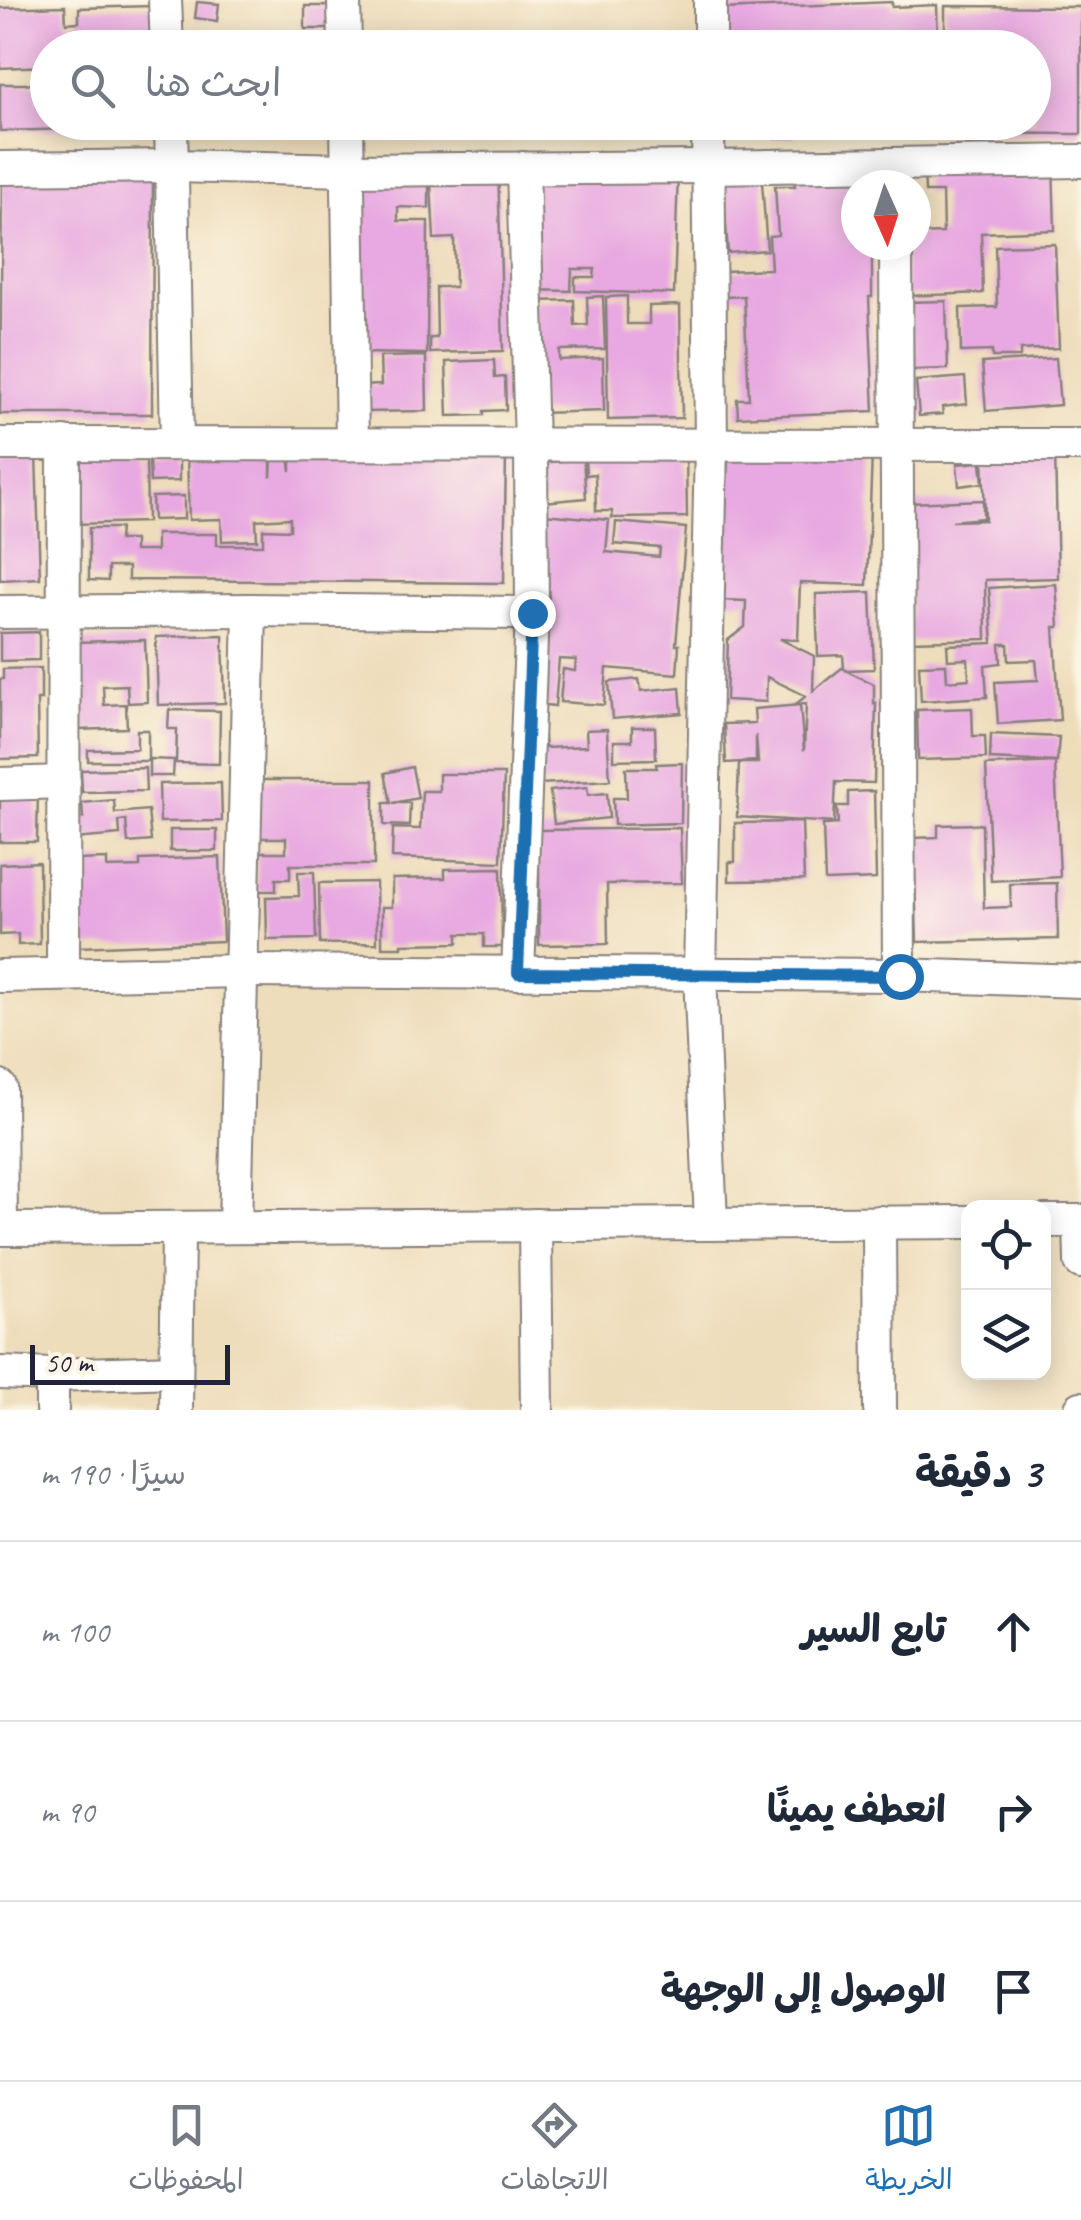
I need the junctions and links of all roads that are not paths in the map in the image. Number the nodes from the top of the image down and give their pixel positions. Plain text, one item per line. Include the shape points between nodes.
1 (165, 0) edge
2 (344, 0) edge
3 (710, 0) edge
4 (166, 30) edge
5 (345, 30) edge
6 (710, 30) edge
7 (172, 140) edge
8 (347, 140) edge
9 (708, 140) edge
10 (1081, 161) edge
11 (173, 166) junction
12 (707, 167) junction
13 (0, 168) edge
14 (523, 168) junction
15 (348, 170) junction
16 (841, 172) edge
17 (931, 172) edge
18 (896, 260) edge
19 (0, 444) edge
20 (64, 444) junction
21 (177, 444) junction
22 (352, 444) junction
23 (530, 444) junction
24 (711, 444) junction
25 (1081, 445) edge
26 (897, 446) junction
27 (62, 610) junction
28 (250, 610) junction
29 (0, 612) edge
30 (532, 613) junction
31 (64, 782) junction
32 (0, 784) edge
33 (242, 971) junction
34 (518, 973) junction
35 (64, 974) junction
36 (700, 974) junction
37 (0, 976) edge
38 (900, 976) junction
39 (1081, 982) edge
40 (0, 1087) edge
41 (1081, 1221) edge
42 (711, 1222) junction
43 (878, 1222) junction
44 (961, 1222) edge
45 (1051, 1222) edge
46 (535, 1226) junction
47 (235, 1227) junction
48 (178, 1228) junction
49 (0, 1229) edge
50 (1081, 1262) edge
51 (176, 1371) junction
52 (0, 1373) edge
53 (52, 1374) junction
54 (52, 1410) edge
55 (176, 1410) edge
56 (537, 1410) edge
57 (880, 1410) edge

1 - 4 street
2 - 5 street
3 - 6 street
7 - 11 street
8 - 15 street
9 - 12 street
10 - 17 street
11 - 13 street
11 - 15 street
11 - 21 street
12 - 14 street
12 - 16 street
12 - 24 street
14 - 15 street
14 - 23 street
15 - 22 street
18 - 26 street
19 - 20 street
20 - 21 street
20 - 27 street
21 - 22 street
22 - 23 street
23 - 24 street
23 - 30 street
24 - 26 street
24 - 36 street
25 - 26 street
26 - 38 street
27 - 28 street
27 - 29 street
27 - 31 street
28 - 30 street
28 - 33 street
30 - 34 street
31 - 32 street
31 - 35 street
33 - 34 street
33 - 35 street
33 - 47 street
34 - 36 street
35 - 37 street
36 - 38 street
36 - 42 street
38 - 39 street
40 - 49 street
41 - 45 street
41 - 50 street
42 - 43 street
42 - 46 street
43 - 44 street
43 - 57 street
46 - 47 street
46 - 56 street
47 - 48 street
48 - 49 street
48 - 51 street
51 - 53 street
51 - 55 street
52 - 53 street
53 - 54 street

